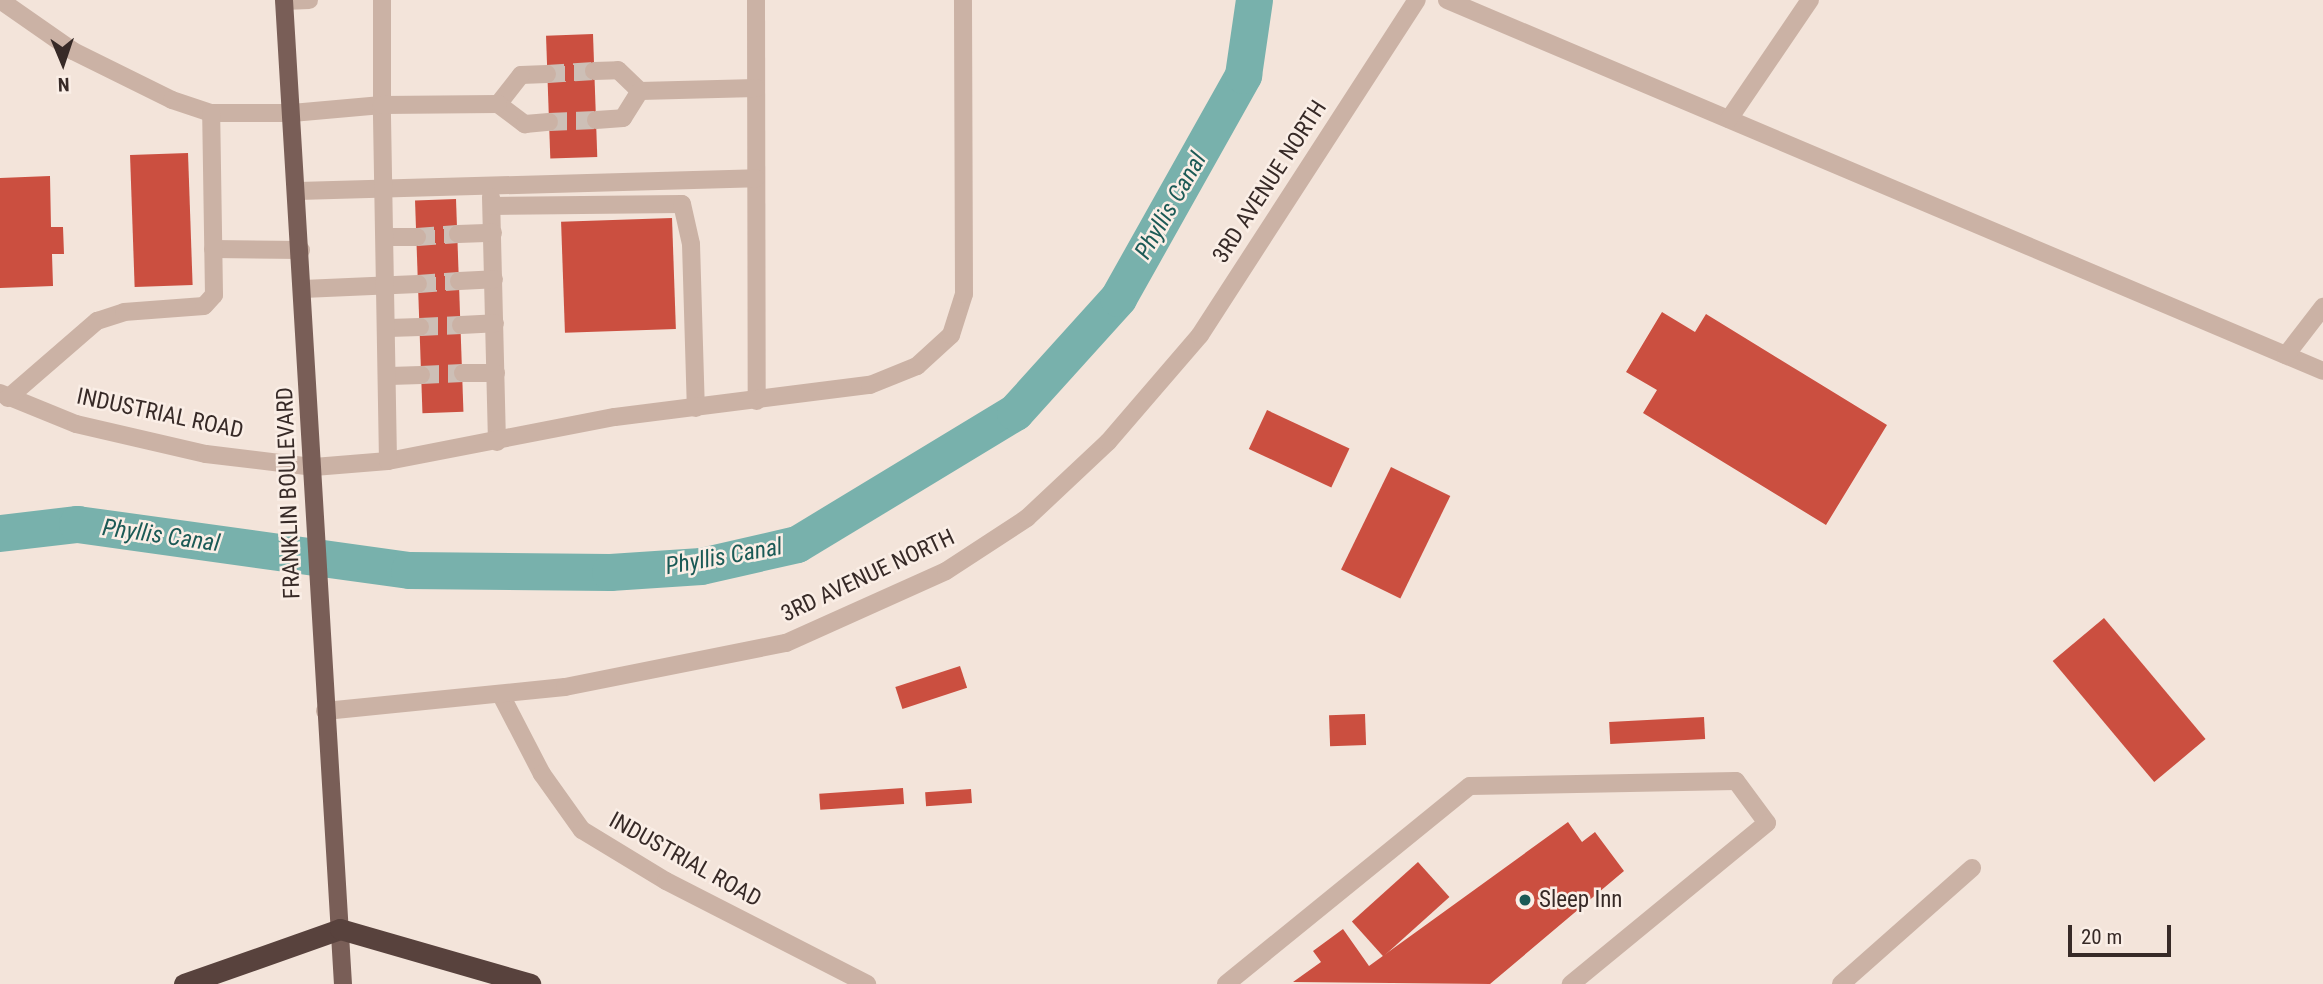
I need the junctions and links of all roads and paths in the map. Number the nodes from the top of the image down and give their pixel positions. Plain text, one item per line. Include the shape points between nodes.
1 (1, 0) edge
2 (284, 0) edge
3 (309, 0) edge
4 (382, 0) edge
5 (756, 0) edge
6 (963, 0) edge
7 (1417, 0) edge
8 (1447, 0) edge
9 (1810, 0) edge
10 (594, 71) tunnel mouth
11 (547, 74) tunnel mouth
12 (756, 88) junction
13 (640, 91) junction
14 (498, 104) junction
15 (382, 105) junction
16 (211, 113) junction
17 (292, 113) junction
18 (1730, 119) junction
19 (596, 120) tunnel mouth
20 (549, 122) tunnel mouth
21 (757, 178) junction
22 (491, 186) junction
23 (386, 189) junction
24 (298, 191) junction
25 (492, 206) junction
26 (493, 233) junction
27 (458, 234) tunnel mouth
28 (387, 237) junction
29 (416, 237) tunnel mouth
30 (213, 249) junction
31 (301, 250) junction
32 (494, 279) junction
33 (459, 281) tunnel mouth
34 (418, 284) tunnel mouth
35 (388, 285) junction
36 (303, 289) junction
37 (2323, 307) edge
38 (495, 323) junction
39 (461, 325) tunnel mouth
40 (420, 327) tunnel mouth
41 (389, 328) junction
42 (2286, 355) junction
43 (2323, 371) edge
44 (463, 373) tunnel mouth
45 (496, 373) junction
46 (421, 375) tunnel mouth
47 (390, 376) junction
48 (4, 395) edge
49 (757, 401) junction
50 (696, 408) junction
51 (497, 442) junction
52 (388, 461) junction
53 (314, 467) junction
54 (501, 695) junction
55 (325, 711) junction
56 (1972, 868) dead end
57 (341, 929) junction
58 (184, 984) edge
59 (343, 984) edge
60 (530, 984) edge
61 (867, 984) edge
62 (1226, 984) edge
63 (1570, 984) edge
64 (1840, 984) edge

1 - 16 street via 73,51
2 - 3 street
2 - 17 main road, FRANKLIN BOULEVARD
4 - 15 street
5 - 12 street
6 - 49 street, INDUSTRIAL ROAD via 964,295 951,335 917,366 870,385
7 - 54 street, 3RD AVENUE NORTH via 1200,335 1108,442 1027,518 946,571 786,643
8 - 18 street
9 - 18 street
10 - 13 street via 618,70
11 - 14 street via 521,75
12 - 13 street
12 - 21 street
13 - 19 street via 623,118
14 - 15 street
14 - 20 street via 525,124
15 - 17 street
15 - 23 street
16 - 17 street
16 - 30 street
17 - 24 main road, FRANKLIN BOULEVARD
18 - 42 street
21 - 22 street
21 - 49 street
22 - 23 street
22 - 25 street
23 - 24 street
23 - 28 street
24 - 31 main road, FRANKLIN BOULEVARD
25 - 26 street
25 - 50 street via 682,204 691,244
26 - 27 street
26 - 32 street
28 - 29 street
28 - 35 street
30 - 31 street
30 - 48 street via 214,295 204,306 124,312 97,321
31 - 36 main road, FRANKLIN BOULEVARD
32 - 33 street
32 - 38 street
34 - 35 street
35 - 36 street
35 - 41 street
36 - 53 main road, FRANKLIN BOULEVARD
37 - 42 street
38 - 39 street
38 - 45 street
40 - 41 street
41 - 47 street
42 - 43 street
44 - 45 street
45 - 51 street
46 - 47 street
47 - 52 street
48 - 53 street, INDUSTRIAL ROAD via 76,424 206,454
49 - 50 street, INDUSTRIAL ROAD
50 - 51 street, INDUSTRIAL ROAD via 615,416
51 - 52 street, INDUSTRIAL ROAD
52 - 53 street, INDUSTRIAL ROAD
53 - 55 main road, FRANKLIN BOULEVARD via 313,523
54 - 55 street, 3RD AVENUE NORTH
54 - 61 street, INDUSTRIAL ROAD via 542,774 582,830 666,881
55 - 57 main road, FRANKLIN BOULEVARD
56 - 64 street
57 - 58 highway
57 - 59 main road, FRANKLIN BOULEVARD
57 - 60 highway
62 - 63 street via 1470,786 1736,781 1767,823

